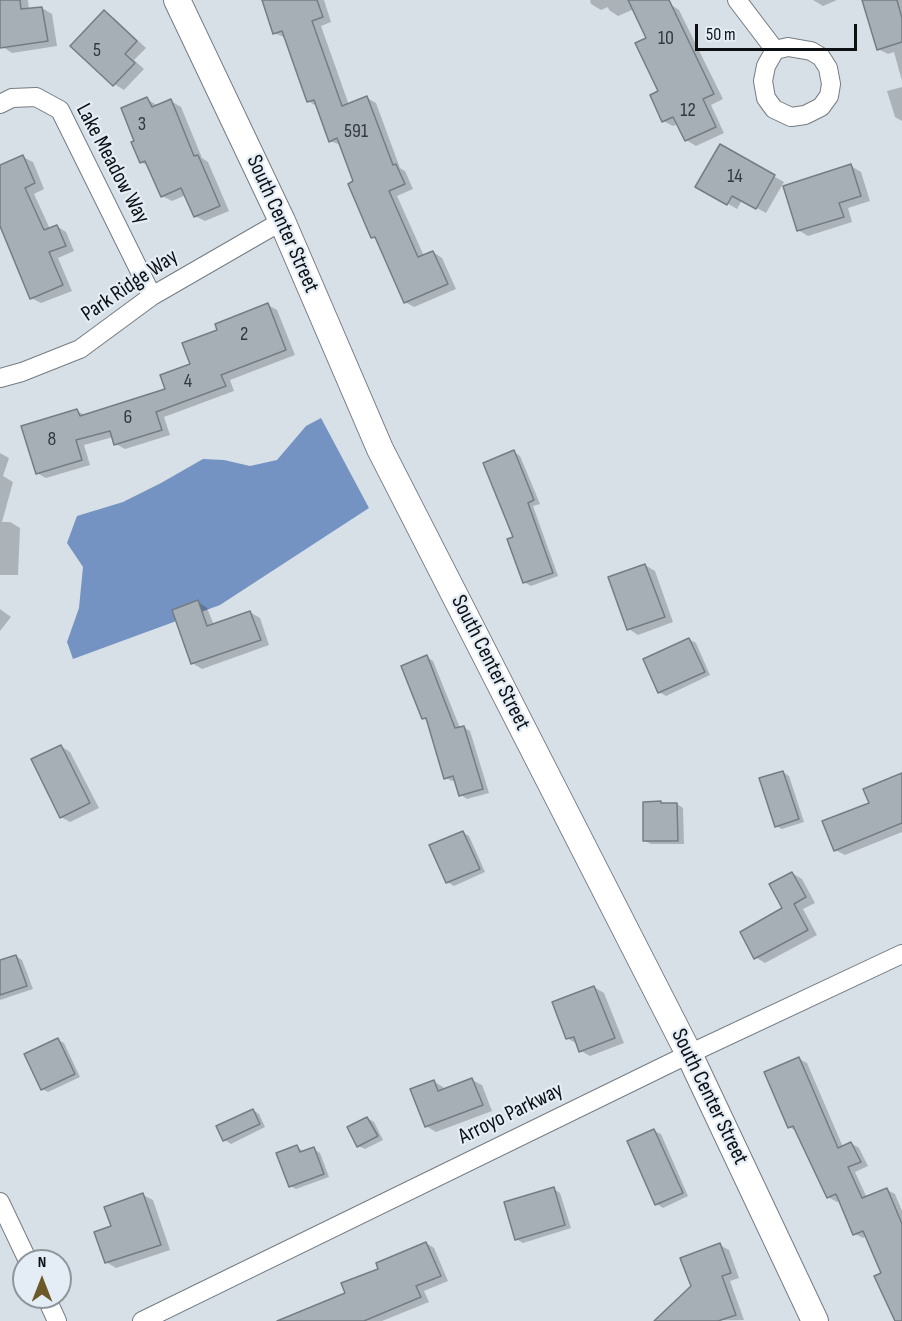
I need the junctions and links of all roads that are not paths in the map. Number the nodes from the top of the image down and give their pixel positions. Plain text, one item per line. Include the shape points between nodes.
1 (177, 0) edge
2 (737, 0) edge
3 (775, 50) dead end
4 (0, 104) edge
5 (282, 221) junction
6 (152, 296) junction
7 (0, 378) edge
8 (902, 954) edge
9 (689, 1054) junction
10 (0, 1202) edge
11 (22, 1249) edge
12 (142, 1321) edge
13 (815, 1321) edge

1 - 5 street, South Center Street
2 - 3 street
4 - 6 street, Lake Meadow Way via 12,98 36,97 60,110
5 - 6 street, Park Ridge Way
5 - 9 street, South Center Street via 380,449
6 - 7 street, Park Ridge Way via 80,349
8 - 9 street, Arroyo Parkway
9 - 12 street, Arroyo Parkway
9 - 13 street, South Center Street
10 - 11 street

